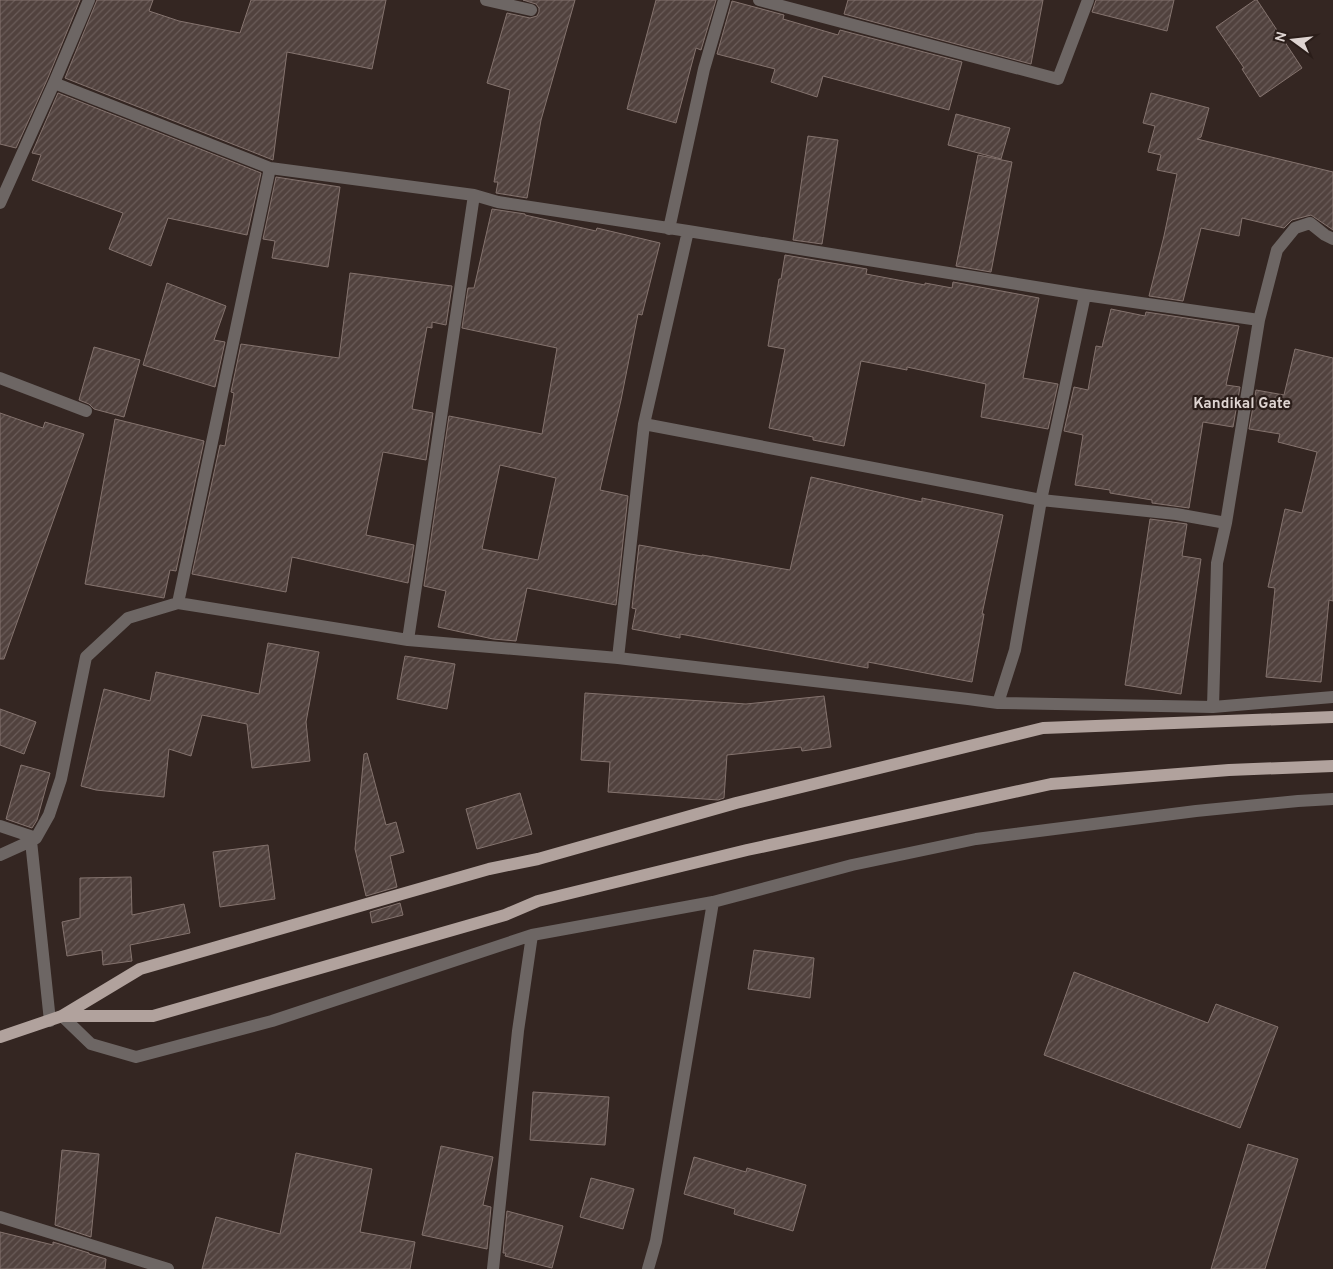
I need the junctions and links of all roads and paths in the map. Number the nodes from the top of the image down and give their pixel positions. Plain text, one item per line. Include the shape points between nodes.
1 (89, 0) edge
2 (486, 0) edge
3 (724, 0) edge
4 (759, 0) edge
5 (1088, 0) edge
6 (531, 10) dead end
7 (54, 83) junction
8 (270, 168) junction
9 (474, 195) junction
10 (0, 203) edge
11 (669, 228) junction
12 (688, 231) junction
13 (1333, 240) edge
14 (1085, 295) junction
15 (1259, 320) junction
16 (0, 378) edge
17 (86, 411) dead end
18 (644, 424) junction
19 (1041, 500) junction
20 (1226, 523) junction
21 (178, 603) junction
22 (408, 640) junction
23 (618, 658) junction
24 (1333, 697) edge
25 (998, 703) junction
26 (1213, 707) junction
27 (1333, 717) edge
28 (1333, 766) edge
29 (1333, 799) edge
30 (0, 826) edge
31 (33, 840) junction
32 (0, 854) edge
33 (713, 902) junction
34 (532, 935) junction
35 (62, 1016) junction
36 (50, 1021) junction
37 (0, 1037) edge
38 (0, 1217) edge
39 (168, 1269) edge
40 (493, 1269) edge
41 (648, 1269) edge

1 - 7 street
2 - 6 street
3 - 11 street via 704,69
4 - 5 street via 1058,78
7 - 8 street
7 - 10 street
8 - 9 street
8 - 21 street
9 - 11 street via 498,202
9 - 22 street
11 - 12 street
12 - 14 street
12 - 18 street
13 - 15 street via 1310,223 1296,228 1277,250
14 - 15 street
14 - 19 street
15 - 20 street
16 - 17 street
18 - 19 street
18 - 23 street
19 - 20 street via 1176,514
19 - 25 street via 1015,650
20 - 26 street via 1217,563
21 - 22 street
21 - 31 street via 128,618 86,657 61,779 49,815
22 - 23 street
23 - 25 street
24 - 26 street
25 - 26 street
27 - 35 main road via 1043,728 736,803 140,969
28 - 35 main road via 1229,770 1051,784 747,850 538,901 505,915 153,1016
29 - 33 street via 1196,810 976,839 852,865
30 - 31 street
31 - 32 street
31 - 36 street
33 - 34 street
33 - 41 street via 656,1242
34 - 35 street via 272,1022 136,1056 91,1044
34 - 40 street via 518,1031
35 - 36 main road
36 - 37 main road
38 - 39 street

